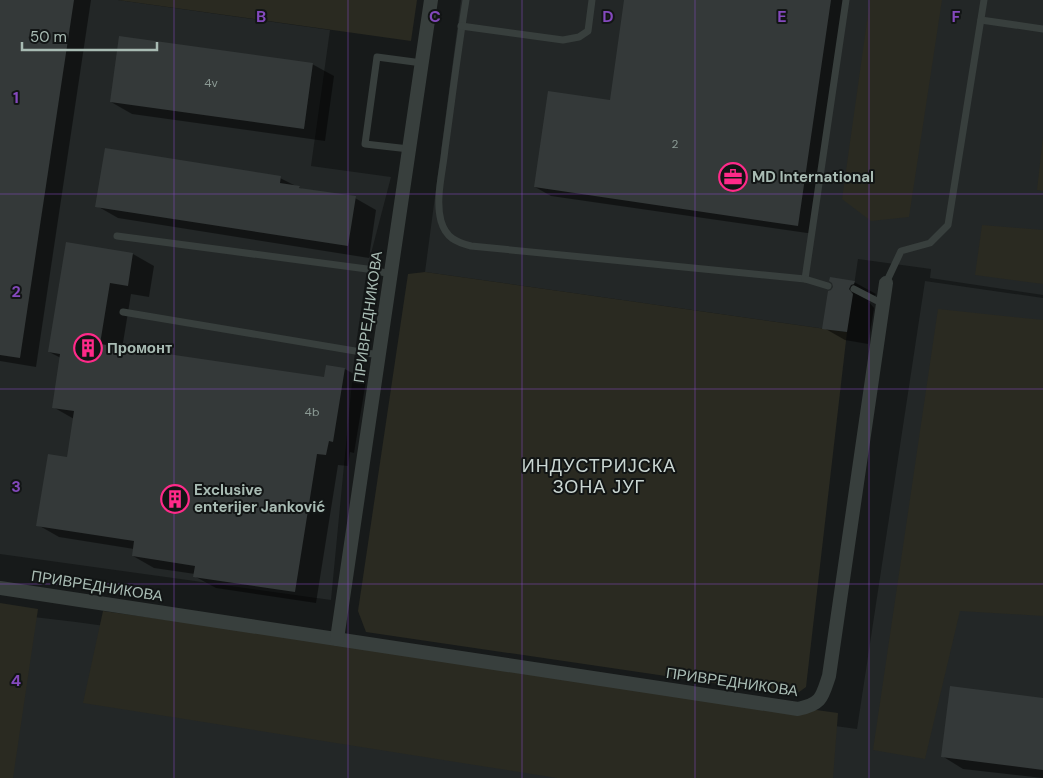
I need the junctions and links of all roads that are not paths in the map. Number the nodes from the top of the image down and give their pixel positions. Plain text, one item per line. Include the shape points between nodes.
1 (431, 0) edge
2 (466, 0) edge
3 (592, 0) edge
4 (846, 0) edge
5 (984, 0) edge
6 (981, 20) junction
7 (461, 26) junction
8 (1043, 29) edge
9 (422, 63) junction
10 (410, 150) junction
11 (117, 236) dead end
12 (391, 274) junction
13 (805, 279) junction
14 (886, 283) joint
15 (828, 286) dead end
16 (854, 289) dead end
17 (883, 304) junction
18 (123, 312) dead end
19 (379, 355) junction
20 (0, 588) edge
21 (338, 639) junction

1 - 9 street, ПРИВРЕДНИКОВА
2 - 7 lane
3 - 7 lane via 588,31 563,40
4 - 13 lane
5 - 6 lane
6 - 8 lane
6 - 14 lane via 948,225 930,243 901,251
7 - 13 lane via 440,195 441,222 455,242
9 - 10 street, ПРИВРЕДНИКОВА
9 - 10 lane via 377,57 366,144
10 - 12 street, ПРИВРЕДНИКОВА
11 - 12 lane
12 - 19 street, ПРИВРЕДНИКОВА
13 - 15 lane
14 - 17 street, ПРИВРЕДНИКОВА
16 - 17 lane
17 - 21 street, ПРИВРЕДНИКОВА via 829,676 822,696 812,706 798,709
18 - 19 lane
19 - 21 street, ПРИВРЕДНИКОВА
20 - 21 street, ПРИВРЕДНИКОВА

